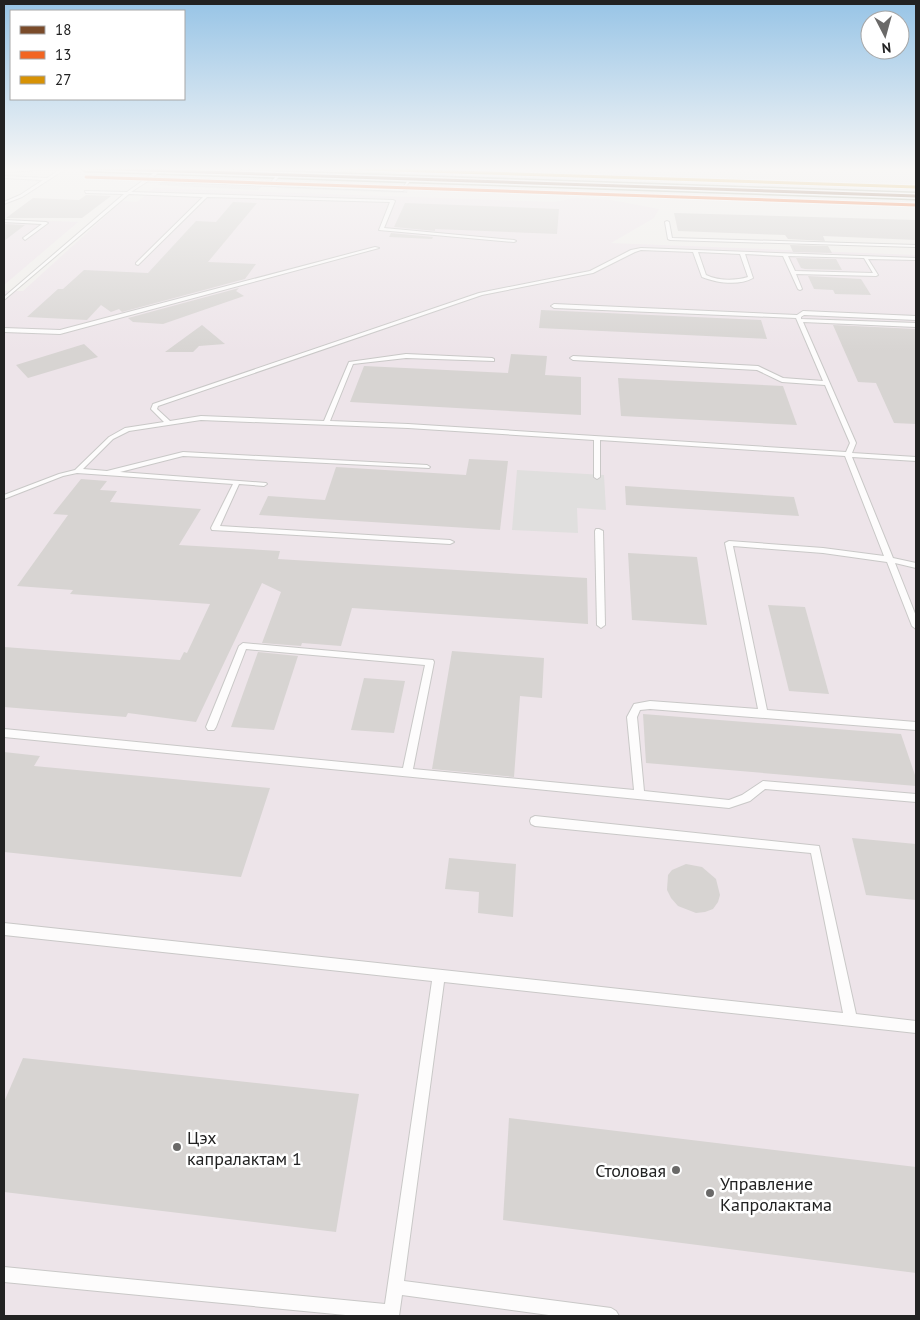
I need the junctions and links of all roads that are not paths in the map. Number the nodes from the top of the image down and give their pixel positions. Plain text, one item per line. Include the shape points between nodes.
1 (38, 230) edge
2 (84, 230) edge
3 (172, 230) edge
4 (388, 230) edge
5 (668, 230) edge
6 (26, 239) dead end
7 (514, 240) dead end
8 (916, 246) edge
9 (378, 248) dead end
10 (695, 251) junction
11 (742, 253) junction
12 (785, 254) junction
13 (865, 257) junction
14 (916, 259) edge
15 (138, 264) dead end
16 (793, 272) junction
17 (800, 289) dead end
18 (7, 294) edge
19 (4, 299) edge
20 (554, 306) dead end
21 (916, 318) edge
22 (799, 319) junction
23 (916, 325) edge
24 (4, 330) edge
25 (573, 358) dead end
26 (492, 360) dead end
27 (826, 383) junction
28 (169, 423) junction
29 (326, 423) junction
30 (597, 438) junction
31 (848, 455) junction
32 (916, 459) edge
33 (427, 467) dead end
34 (78, 471) junction
35 (108, 473) junction
36 (597, 477) dead end
37 (237, 482) junction
38 (264, 484) dead end
39 (4, 497) edge
40 (599, 531) dead end
41 (450, 542) dead end
42 (890, 559) junction
43 (916, 565) edge
44 (601, 625) dead end
45 (916, 626) edge
46 (764, 713) junction
47 (916, 726) edge
48 (211, 727) dead end
49 (4, 733) edge
50 (407, 773) junction
51 (639, 795) junction
52 (916, 798) edge
53 (535, 821) dead end
54 (4, 929) edge
55 (439, 977) junction
56 (851, 1020) junction
57 (916, 1027) edge
58 (4, 1275) edge
59 (395, 1287) junction
60 (392, 1314) edge
61 (611, 1316) edge

1 - 6 lane
2 - 18 lane
3 - 15 lane
4 - 7 lane
5 - 8 lane via 670,239
9 - 24 lane via 60,332
10 - 11 lane
10 - 11 lane via 704,276 723,280 751,278
10 - 28 lane via 633,251 591,272 481,294 155,405 154,409
11 - 12 lane
12 - 13 lane
12 - 16 lane
13 - 14 lane
13 - 16 lane via 876,275
16 - 17 lane
18 - 19 lane
20 - 22 lane
21 - 22 lane via 803,313
22 - 23 lane
22 - 27 lane
25 - 27 lane via 758,368 782,380
26 - 29 lane via 406,356 350,364
27 - 31 lane via 853,443
28 - 29 lane via 201,418
28 - 34 lane via 126,429 111,438
29 - 30 lane
30 - 31 lane
30 - 36 lane
31 - 32 lane
31 - 42 lane
33 - 35 lane via 183,454
34 - 35 lane
34 - 39 lane
35 - 37 lane
37 - 38 lane
37 - 41 lane via 215,528
40 - 44 lane
42 - 43 lane
42 - 45 lane
42 - 46 lane via 818,549 728,543
46 - 47 lane
46 - 51 lane via 650,705 637,707 632,717
48 - 50 lane via 243,646 430,662
49 - 50 lane
50 - 51 lane
51 - 52 lane via 729,804 746,798 763,785
53 - 56 lane via 815,849
54 - 55 lane
55 - 56 lane
55 - 59 lane
56 - 57 lane
58 - 60 lane
59 - 60 lane
59 - 61 lane

